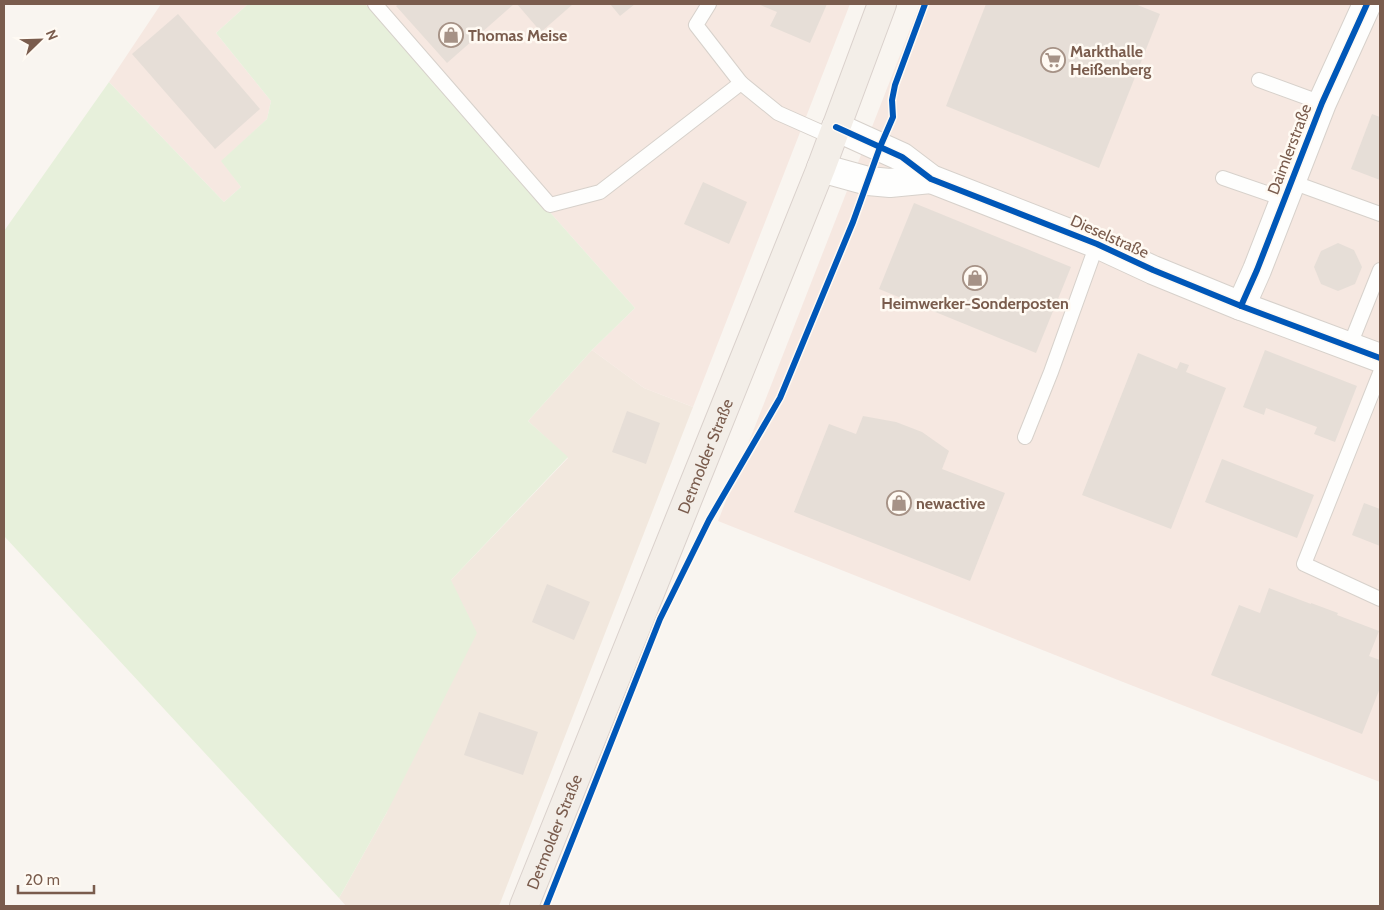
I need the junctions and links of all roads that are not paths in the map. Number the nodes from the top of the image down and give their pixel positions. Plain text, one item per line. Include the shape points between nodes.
1 (375, 4) edge
2 (709, 4) edge
3 (882, 4) edge
4 (1366, 4) edge
5 (1259, 80) dead end
6 (741, 83) junction
7 (1322, 103) junction
8 (834, 132) junction
9 (821, 168) junction
10 (1223, 178) dead end
11 (931, 179) junction
12 (1288, 191) junction
13 (1380, 214) edge
14 (1097, 244) junction
15 (1380, 270) edge
16 (1241, 306) junction
17 (1350, 345) junction
18 (1380, 358) edge
19 (1380, 373) edge
20 (1025, 437) dead end
21 (1380, 599) edge
22 (524, 906) edge

1 - 6 lane via 550,205 600,192
2 - 6 lane via 696,25
3 - 8 main road, Detmolder Straße
4 - 7 street, Daimlerstraße
5 - 7 lane
6 - 8 lane via 778,113
7 - 12 street, Daimlerstraße
8 - 9 main road, Detmolder Straße
8 - 11 street, Dieselstraße via 902,157
9 - 11 street, Dieselstraße via 868,181 890,183
9 - 22 main road, Detmolder Straße
10 - 12 lane
11 - 14 street, Dieselstraße
12 - 13 lane
12 - 16 street, Daimlerstraße
14 - 16 street, Dieselstraße
14 - 20 lane
15 - 17 lane
16 - 17 street, Dieselstraße
17 - 18 street, Dieselstraße
19 - 21 lane via 1304,564

